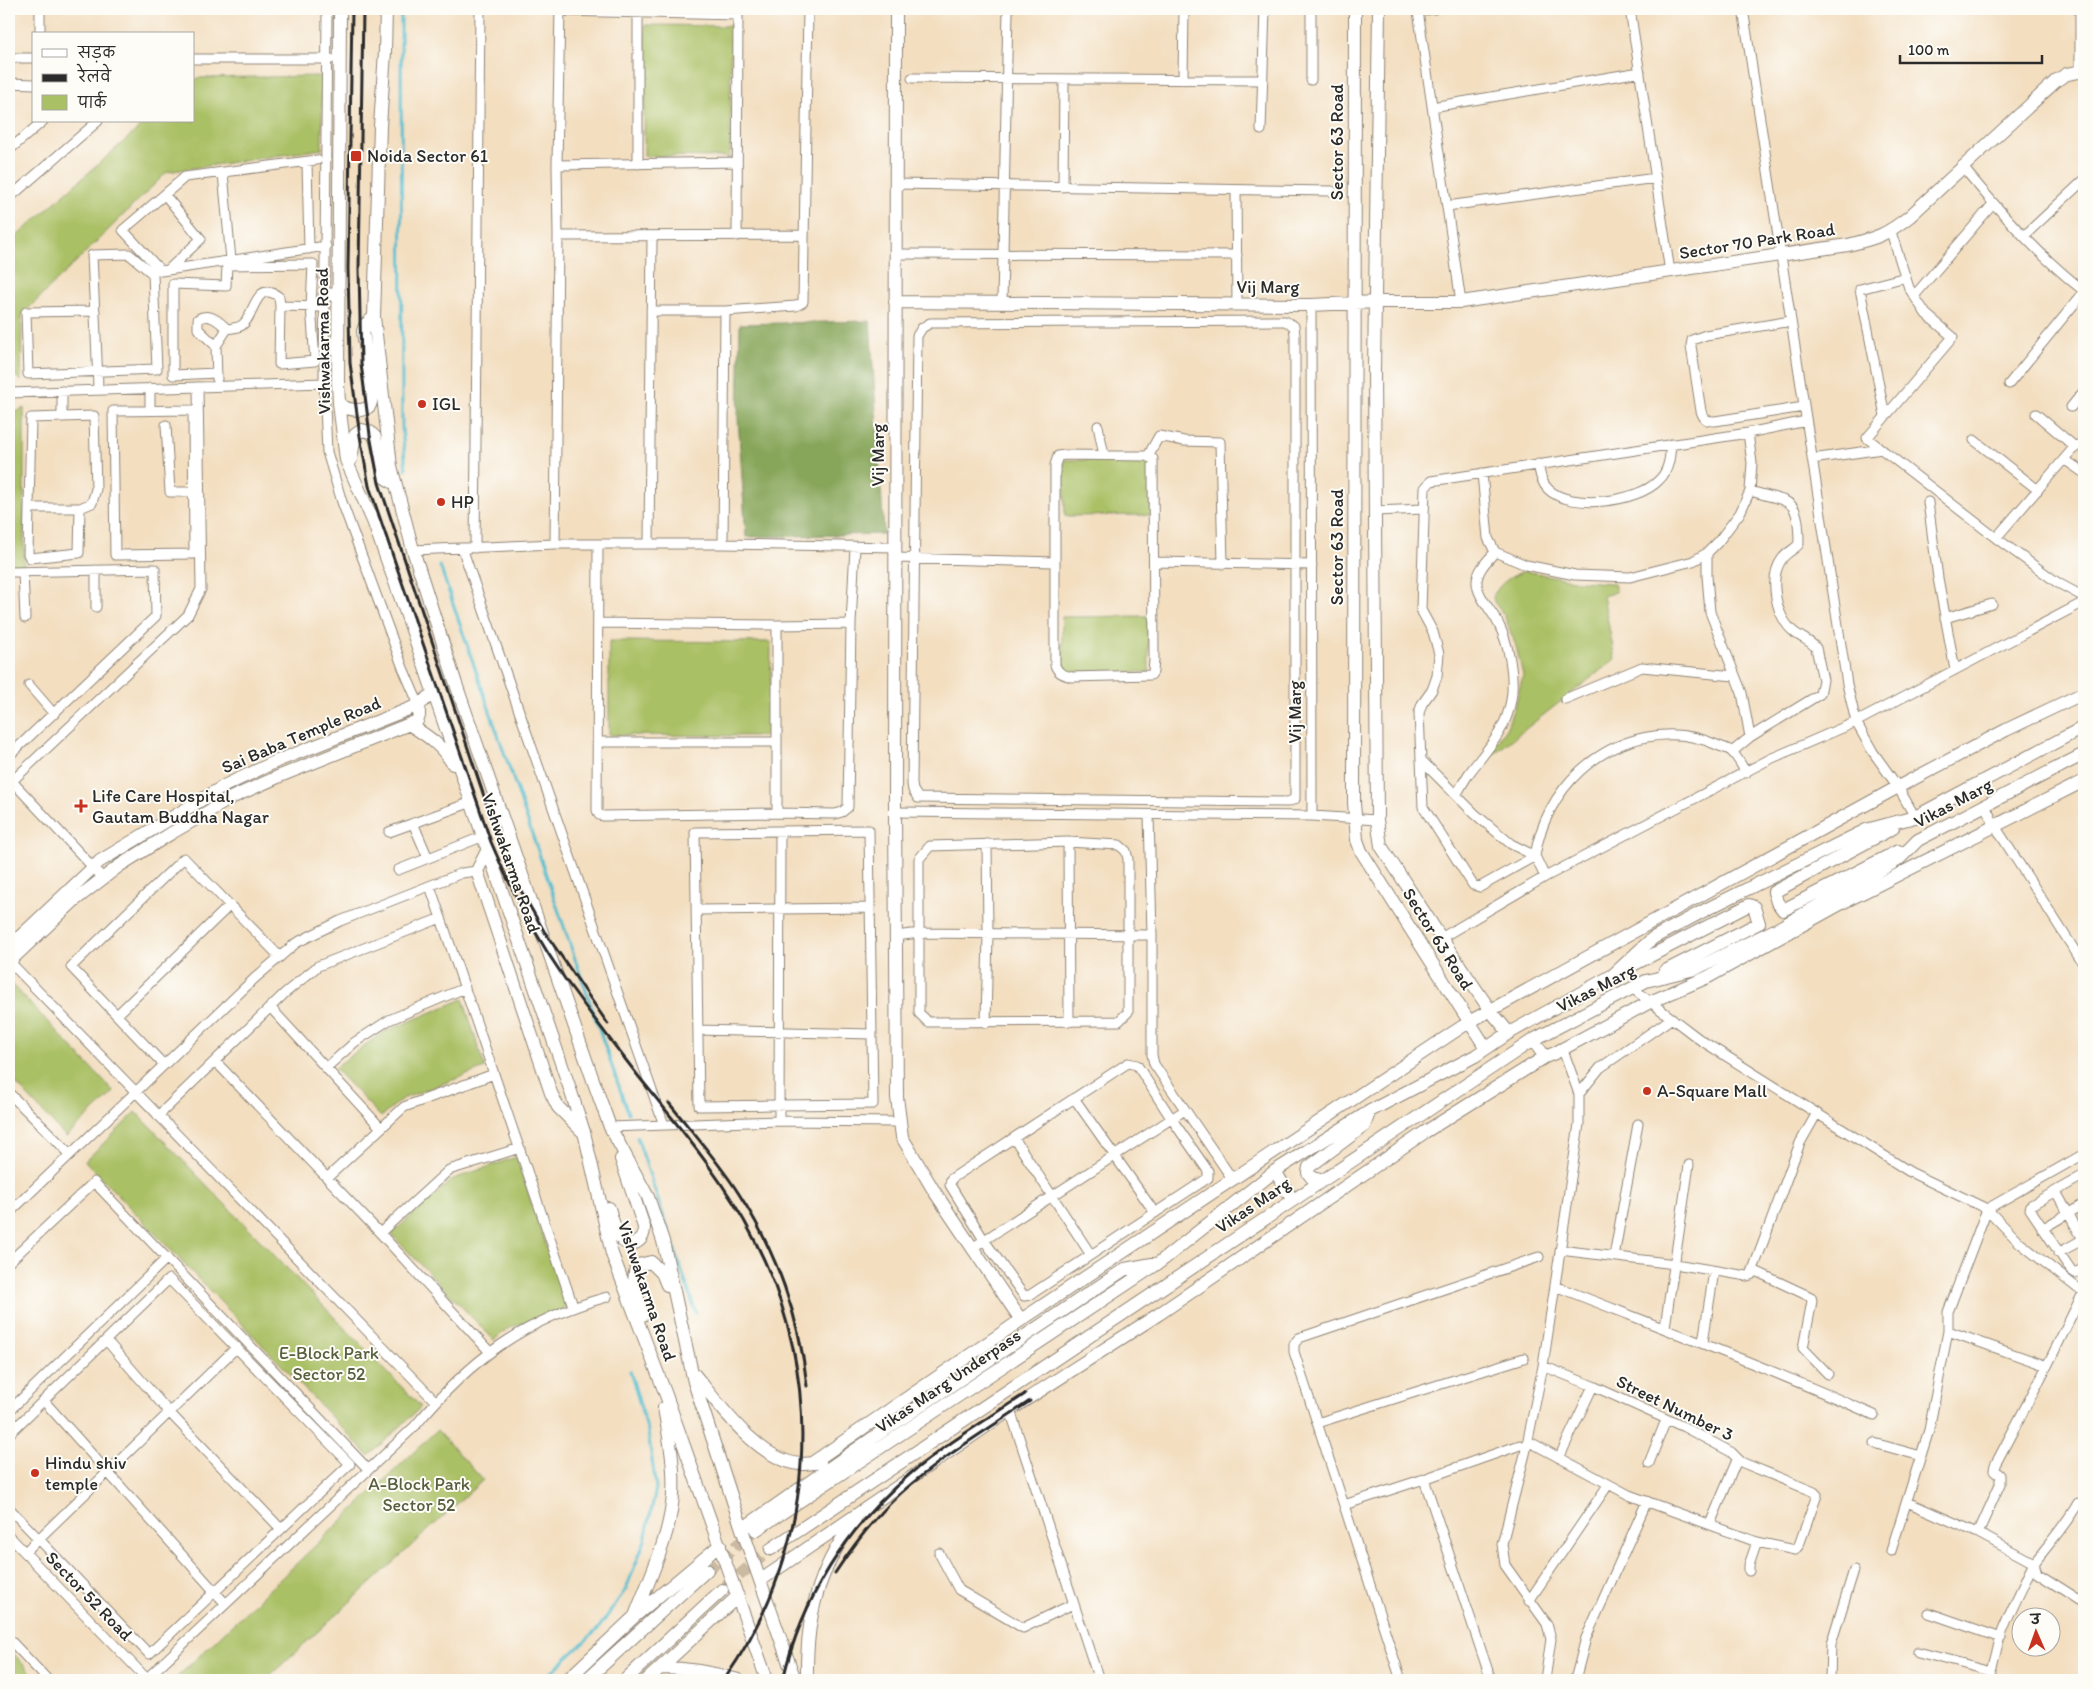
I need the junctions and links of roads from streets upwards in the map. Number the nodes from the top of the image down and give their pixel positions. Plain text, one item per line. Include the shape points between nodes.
1 (40, 9) edge
2 (327, 9) edge
3 (340, 9) edge
4 (350, 9) edge
5 (376, 9) edge
6 (386, 9) edge
7 (480, 9) edge
8 (808, 9) edge
9 (896, 9) edge
10 (1008, 9) edge
11 (1184, 9) edge
12 (1265, 9) edge
13 (1311, 9) edge
14 (1355, 9) edge
15 (1379, 9) edge
16 (1434, 9) edge
17 (1630, 9) edge
18 (1743, 9) edge
19 (2080, 9) edge
20 (560, 10) edge
21 (638, 12) junction
22 (738, 12) edge
23 (40, 32) edge
24 (341, 39) junction
25 (385, 52) junction
26 (9, 58) edge
27 (32, 58) edge
28 (195, 59) edge
29 (327, 59) junction
30 (340, 60) junction
31 (2082, 71) edge
32 (1640, 72) junction
33 (912, 78) dead end
34 (1006, 79) junction
35 (1064, 80) junction
36 (1183, 80) junction
37 (1263, 80) junction
38 (1311, 80) dead end
39 (9, 83) edge
40 (32, 84) edge
41 (1432, 107) junction
42 (42, 122) edge
43 (97, 122) edge
44 (1261, 130) dead end
45 (9, 150) edge
46 (317, 160) dead end
47 (307, 162) junction
48 (737, 162) junction
49 (638, 164) junction
50 (557, 165) junction
51 (1962, 166) junction
52 (223, 172) junction
53 (1656, 178) junction
54 (2084, 180) edge
55 (895, 184) junction
56 (1003, 186) junction
57 (1063, 187) junction
58 (1236, 190) junction
59 (1332, 191) dead end
60 (165, 194) junction
61 (9, 198) edge
62 (1993, 204) junction
63 (1447, 206) junction
64 (1891, 232) junction
65 (804, 235) junction
66 (558, 236) junction
67 (737, 236) junction
68 (2024, 236) junction
69 (652, 237) junction
70 (326, 246) junction
71 (309, 249) junction
72 (895, 254) junction
73 (1002, 254) junction
74 (1781, 254) junction
75 (1237, 255) junction
76 (231, 260) junction
77 (169, 270) junction
78 (1670, 272) junction
79 (1906, 278) junction
80 (2084, 292) edge
81 (339, 294) junction
82 (1914, 296) junction
83 (325, 301) junction
84 (895, 302) junction
85 (1375, 302) junction
86 (1461, 302) junction
87 (1002, 303) junction
88 (1355, 303) junction
89 (1237, 305) junction
90 (1311, 305) junction
91 (280, 306) junction
92 (311, 306) junction
93 (95, 311) junction
94 (651, 311) junction
95 (725, 311) junction
96 (374, 317) junction
97 (1791, 322) junction
98 (227, 329) junction
99 (216, 346) junction
100 (98, 370) junction
101 (217, 373) junction
102 (324, 383) junction
103 (2009, 384) dead end
104 (218, 386) junction
105 (198, 387) junction
106 (150, 388) junction
107 (98, 390) junction
108 (62, 391) junction
109 (2084, 391) edge
110 (9, 393) edge
111 (338, 403) junction
112 (2071, 407) dead end
113 (1804, 408) junction
114 (150, 410) junction
115 (2036, 414) dead end
116 (1885, 416) junction
117 (62, 417) junction
118 (1806, 421) junction
119 (166, 425) dead end
120 (1098, 426) dead end
121 (1748, 433) junction
122 (1974, 440) dead end
123 (2084, 442) edge
124 (1671, 444) junction
125 (2075, 446) junction
126 (1882, 450) junction
127 (1104, 455) junction
128 (1148, 456) junction
129 (1812, 459) junction
130 (2064, 459) junction
131 (348, 463) junction
132 (1538, 464) junction
133 (1482, 473) junction
134 (2084, 473) edge
135 (395, 484) junction
136 (2038, 490) junction
137 (1750, 491) junction
138 (194, 492) junction
139 (1928, 502) dead end
140 (28, 508) junction
141 (80, 508) junction
142 (1424, 509) junction
143 (1375, 511) junction
144 (1996, 538) junction
145 (555, 544) junction
146 (649, 544) junction
147 (723, 544) junction
148 (598, 545) junction
149 (855, 547) junction
150 (462, 548) junction
151 (474, 548) junction
152 (413, 550) junction
153 (895, 552) junction
154 (1495, 552) junction
155 (1707, 553) junction
156 (915, 559) junction
157 (1055, 562) junction
158 (1154, 562) junction
159 (1223, 564) junction
160 (1295, 565) junction
161 (1312, 565) junction
162 (96, 570) junction
163 (9, 572) edge
164 (23, 572) junction
165 (2084, 597) edge
166 (2084, 602) edge
167 (1992, 604) dead end
168 (96, 607) dead end
169 (25, 618) dead end
170 (1945, 618) junction
171 (598, 624) junction
172 (851, 624) junction
173 (776, 626) junction
174 (1955, 670) junction
175 (1734, 676) junction
176 (28, 685) dead end
177 (433, 693) junction
178 (2084, 693) edge
179 (1565, 700) dead end
180 (419, 705) junction
181 (54, 714) junction
182 (1856, 722) junction
183 (410, 725) junction
184 (2084, 727) edge
185 (1750, 737) junction
186 (598, 742) junction
187 (776, 742) junction
188 (9, 747) edge
189 (1732, 752) junction
190 (2084, 754) edge
191 (1422, 761) junction
192 (1746, 773) junction
193 (10, 781) edge
194 (2084, 781) edge
195 (1898, 787) junction
196 (467, 788) junction
197 (1456, 794) junction
198 (472, 802) junction
199 (1985, 806) junction
200 (895, 812) junction
201 (776, 813) junction
202 (1149, 815) junction
203 (1312, 816) junction
204 (1915, 817) junction
205 (1355, 819) junction
206 (1377, 820) junction
207 (413, 823) junction
208 (1995, 826) junction
209 (780, 831) junction
210 (389, 832) dead end
211 (484, 836) junction
212 (1918, 840) junction
213 (1068, 842) junction
214 (987, 844) junction
215 (488, 849) junction
216 (1535, 856) junction
217 (428, 858) junction
218 (93, 868) junction
219 (398, 870) dead end
220 (477, 871) junction
221 (1546, 877) junction
222 (103, 878) junction
223 (430, 886) junction
224 (230, 905) junction
225 (870, 908) junction
226 (780, 909) junction
227 (696, 910) junction
228 (441, 918) junction
229 (920, 932) junction
230 (988, 932) junction
231 (1069, 933) junction
232 (1128, 935) junction
233 (1152, 935) junction
234 (896, 936) junction
235 (1441, 938) junction
236 (9, 947) edge
237 (280, 957) junction
238 (9, 961) edge
239 (2084, 965) edge
240 (1613, 975) junction
241 (1646, 981) junction
242 (465, 988) junction
243 (1632, 988) junction
244 (1650, 1002) junction
245 (270, 1007) junction
246 (1490, 1010) junction
247 (116, 1015) junction
248 (1672, 1018) junction
249 (1069, 1022) junction
250 (1469, 1022) junction
251 (986, 1023) junction
252 (698, 1030) junction
253 (780, 1032) junction
254 (1508, 1033) junction
255 (872, 1034) junction
256 (1533, 1040) junction
257 (1486, 1048) junction
258 (1563, 1050) junction
259 (1545, 1057) junction
260 (215, 1061) junction
261 (164, 1065) junction
262 (326, 1068) junction
263 (494, 1074) junction
264 (135, 1092) junction
265 (9, 1093) edge
266 (1579, 1094) junction
267 (1074, 1098) junction
268 (16, 1100) junction
269 (780, 1105) junction
270 (9, 1107) edge
271 (1185, 1110) junction
272 (1370, 1112) junction
273 (1817, 1114) junction
274 (158, 1116) junction
275 (1171, 1118) junction
276 (779, 1121) junction
277 (900, 1122) junction
278 (664, 1124) junction
279 (1638, 1124) dead end
280 (610, 1127) junction
281 (381, 1128) junction
282 (584, 1132) junction
283 (1014, 1138) junction
284 (616, 1139) junction
285 (520, 1148) junction
286 (70, 1154) junction
287 (2084, 1154) edge
288 (1115, 1155) junction
289 (1689, 1165) dead end
290 (1275, 1171) junction
291 (2084, 1176) edge
292 (327, 1178) junction
293 (1233, 1180) junction
294 (1321, 1180) junction
295 (595, 1184) junction
296 (2056, 1192) junction
297 (1052, 1196) junction
298 (1292, 1199) junction
299 (2084, 1204) edge
300 (1987, 1209) junction
301 (9, 1213) edge
302 (1155, 1213) junction
303 (2068, 1214) junction
304 (2042, 1229) junction
305 (380, 1233) junction
306 (984, 1240) junction
307 (2084, 1240) edge
308 (972, 1248) junction
309 (1560, 1250) junction
310 (2058, 1253) junction
311 (1091, 1255) junction
312 (1614, 1256) junction
313 (1539, 1257) dead end
314 (167, 1258) junction
315 (9, 1262) edge
316 (1160, 1262) junction
317 (1675, 1264) junction
318 (2084, 1268) edge
319 (1753, 1270) junction
320 (1714, 1271) junction
321 (1555, 1286) junction
322 (2084, 1291) edge
323 (607, 1297) dead end
324 (1148, 1297) junction
325 (675, 1300) junction
326 (574, 1306) junction
327 (1159, 1314) junction
328 (1021, 1320) junction
329 (1665, 1327) junction
330 (1948, 1330) junction
331 (106, 1340) junction
332 (1703, 1342) junction
333 (237, 1347) junction
334 (648, 1348) junction
335 (489, 1351) junction
336 (1524, 1358) dead end
337 (1543, 1366) junction
338 (2048, 1366) junction
339 (691, 1370) junction
340 (1828, 1374) dead end
341 (1593, 1386) junction
342 (664, 1391) junction
343 (44, 1401) junction
344 (435, 1401) junction
345 (1010, 1410) junction
346 (9, 1411) edge
347 (168, 1411) junction
348 (1874, 1415) dead end
349 (1666, 1420) junction
350 (1317, 1423) junction
351 (9, 1434) edge
352 (1524, 1443) junction
353 (1874, 1443) dead end
354 (1921, 1456) junction
355 (845, 1457) junction
356 (1559, 1458) junction
357 (1736, 1460) junction
358 (812, 1463) junction
359 (1649, 1463) dead end
360 (368, 1469) junction
361 (108, 1472) junction
362 (1424, 1479) junction
363 (1608, 1485) junction
364 (1647, 1501) junction
365 (1907, 1502) junction
366 (2078, 1503) dead end
367 (1344, 1505) junction
368 (9, 1508) edge
369 (861, 1512) junction
370 (1710, 1524) junction
371 (742, 1529) junction
372 (281, 1530) junction
373 (756, 1530) tunnel mouth
374 (1978, 1532) junction
375 (9, 1536) edge
376 (38, 1538) junction
377 (1757, 1542) junction
378 (720, 1545) junction
379 (771, 1548) tunnel mouth
380 (1891, 1551) dead end
381 (24, 1552) junction
382 (939, 1553) dead end
383 (2034, 1563) junction
384 (707, 1570) tunnel mouth
385 (1854, 1570) dead end
386 (1748, 1571) dead end
387 (761, 1580) junction
388 (722, 1590) tunnel mouth
389 (214, 1592) junction
390 (738, 1596) junction
391 (1529, 1601) junction
392 (2084, 1602) edge
393 (225, 1603) junction
394 (1073, 1604) junction
395 (1929, 1613) dead end
396 (635, 1616) junction
397 (2001, 1638) junction
398 (9, 1639) edge
399 (1918, 1652) dead end
400 (661, 1668) junction
401 (1991, 1676) edge
402 (47, 1680) edge
403 (146, 1680) edge
404 (567, 1680) edge
405 (586, 1680) edge
406 (625, 1680) edge
407 (647, 1680) edge
408 (738, 1680) edge
409 (767, 1680) edge
410 (795, 1680) edge
411 (808, 1680) edge
412 (1099, 1680) edge
413 (1401, 1680) edge
414 (1491, 1680) edge
415 (1545, 1680) edge
416 (1575, 1680) edge
417 (1830, 1680) edge

1 - 23 street
2 - 29 street
3 - 24 street
4 - 24 street
5 - 25 street
6 - 25 street
7 - 151 street
8 - 65 street
9 - 55 street
10 - 34 street
11 - 36 street
12 - 37 street
13 - 38 street
14 - 88 street, Sector 63 Road
15 - 85 street, Sector 63 Road
16 - 41 street via 1418,11
17 - 32 street
18 - 74 street
19 - 31 street
20 - 21 street
20 - 50 street
21 - 22 street
21 - 49 street
22 - 48 street
24 - 30 street, Vishwakarma Road
25 - 96 street, Vishwakarma Road
26 - 27 street
28 - 29 street
29 - 30 street
29 - 70 street
30 - 81 street, Vishwakarma Road
31 - 51 street, Sector 70 Park Road via 2057,80
32 - 41 street
32 - 53 street
33 - 34 street
34 - 35 street
34 - 56 street
35 - 36 street
35 - 57 street
36 - 37 street
37 - 44 street
39 - 40 street
41 - 63 street
42 - 45 street
43 - 61 street
46 - 47 street
47 - 52 street
47 - 71 street
48 - 49 street
48 - 67 street
49 - 50 street
50 - 66 street
51 - 62 street
51 - 64 street, Sector 70 Park Road
52 - 60 street via 185,177
52 - 76 street
53 - 63 street
53 - 78 street
54 - 68 street
55 - 56 street
55 - 72 street
56 - 57 street
56 - 73 street
57 - 58 street
58 - 59 street
58 - 75 street
60 - 77 street via 202,239
60 - 77 street via 123,230 161,270
62 - 68 street
62 - 82 street
63 - 86 street
64 - 74 street, Sector 70 Park Road via 1848,245
64 - 79 street
65 - 67 street
65 - 95 street via 803,302 796,306
66 - 69 street
66 - 145 street
67 - 69 street
68 - 80 street
69 - 94 street
70 - 71 street
70 - 83 street
71 - 76 street
72 - 73 street
72 - 84 street
73 - 75 street
73 - 87 street
74 - 78 street, Sector 70 Park Road
74 - 97 street
75 - 89 street
76 - 77 street
78 - 86 street, Sector 70 Park Road
79 - 82 street
79 - 116 street via 1860,289
80 - 103 street
81 - 83 street
81 - 111 street, Vishwakarma Road
82 - 116 street via 1926,314 1953,337
83 - 92 street
83 - 102 street
84 - 87 street, Vij Marg
84 - 153 street, Vij Marg
85 - 86 street, Sector 70 Park Road
85 - 88 street, Sector 70 Park Road
85 - 143 street, Sector 63 Road
87 - 89 street, Vij Marg
88 - 90 street, Sector 70 Park Road
88 - 205 street, Sector 63 Road
89 - 90 street, Vij Marg
90 - 161 street, Vij Marg
91 - 92 street
91 - 92 street via 279,364 315,361
91 - 98 street via 279,297 274,293 263,294 256,299 242,326
92 - 101 street via 313,264 227,265 226,286 172,284 173,375
93 - 100 street
93 - 100 street via 26,312 28,374
93 - 100 street via 92,254 129,254 153,274 157,369
94 - 95 street
94 - 146 street
95 - 147 street
96 - 111 street via 363,331 373,393 370,405 356,410
96 - 135 street, Vishwakarma Road
97 - 113 street
97 - 113 street via 1706,335 1692,340 1691,346 1703,418 1716,421
98 - 99 street
98 - 99 street via 210,317 198,319 198,329
99 - 101 street
100 - 107 street
101 - 104 street
102 - 104 street
102 - 180 street via 327,452 334,477
104 - 105 street
105 - 106 street
105 - 193 street via 201,589 188,616
106 - 107 street
106 - 114 street
107 - 108 street
108 - 110 street
108 - 117 street
109 - 112 street
111 - 131 street, Vishwakarma Road
113 - 118 street
114 - 138 street via 193,410
114 - 138 street via 114,411 115,555 194,554
115 - 125 street
116 - 126 street via 1867,438
117 - 140 street via 31,418
117 - 141 street via 94,416 96,488 92,503
118 - 121 street
118 - 129 street
119 - 138 street via 170,492
120 - 127 street
121 - 124 street
121 - 137 street via 1752,463
122 - 136 street
123 - 125 street
124 - 132 street
124 - 132 street via 1666,470 1660,480 1639,492 1603,501 1582,502 1556,496 1541,478
125 - 130 street
126 - 129 street
126 - 144 street
127 - 128 street
127 - 157 street via 1056,458
128 - 158 street via 1154,463
128 - 159 street via 1160,436 1184,441 1220,442
129 - 182 street via 1846,684
130 - 134 street
130 - 136 street
131 - 135 street via 355,435 368,430 375,437 384,477
131 - 177 street, Vishwakarma Road via 373,521
132 - 133 street
133 - 142 street via 1431,481 1425,488
133 - 154 street via 1488,538
135 - 152 street, Vishwakarma Road
136 - 144 street
137 - 155 street via 1740,513
137 - 185 street via 1789,502 1798,517 1800,544 1782,559 1777,568 1775,588 1783,619 1816,648 1823,680 1820,694
139 - 170 street
140 - 141 street
140 - 141 street via 30,558 79,553
142 - 143 street
142 - 191 street via 1421,610 1433,632 1439,654 1435,683 1419,713
143 - 206 street, Sector 63 Road
144 - 165 street via 2058,583
145 - 148 street
145 - 151 street
146 - 147 street
146 - 148 street
147 - 149 street
148 - 171 street
149 - 153 street
149 - 172 street
150 - 151 street
150 - 152 street
150 - 278 street
152 - 280 street, Vishwakarma Road via 456,684
153 - 156 street
153 - 200 street, Vij Marg
154 - 155 street via 1526,565 1575,575 1630,577 1693,561
154 - 197 street via 1480,571 1477,586 1500,625 1507,647 1511,699 1491,748
155 - 175 street via 1710,612
156 - 157 street
156 - 160 street via 917,336 930,322 1285,321 1294,326 1295,335
156 - 160 street via 912,784 918,798 1288,802 1295,799
157 - 158 street via 1055,665 1060,674 1071,677 1151,675
158 - 159 street
159 - 160 street
160 - 161 street
161 - 203 street, Vij Marg
162 - 164 street
162 - 168 street
162 - 181 street via 155,570 156,616
163 - 164 street
164 - 169 street
166 - 174 street
167 - 170 street
170 - 174 street
171 - 173 street
171 - 186 street
172 - 173 street
172 - 201 street via 848,807 835,814
173 - 187 street
174 - 182 street
175 - 179 street via 1642,667
175 - 185 street via 1742,692
176 - 181 street
177 - 180 street, Sai Baba Temple Road
177 - 196 street, Vishwakarma Road
178 - 195 street
180 - 183 street, Sai Baba Temple Road via 419,716
180 - 218 street, Sai Baba Temple Road via 277,761 226,785
181 - 188 street via 13,752
182 - 192 street via 1770,759
182 - 195 street via 1872,752
183 - 196 street via 445,750
183 - 222 street, Sai Baba Temple Road via 233,797
184 - 204 street, Vikas Marg
185 - 189 street
186 - 187 street
186 - 201 street via 599,815
187 - 201 street
189 - 192 street
189 - 216 street via 1704,739 1683,734 1652,736 1623,743 1600,755 1579,771 1548,813
190 - 199 street, Vikas Marg
191 - 197 street
191 - 216 street via 1423,807 1473,884 1480,887
192 - 221 street
193 - 218 street
194 - 208 street
195 - 204 street
195 - 246 street
196 - 198 street, Vishwakarma Road
197 - 216 street via 1511,844
198 - 207 street
198 - 211 street, Vishwakarma Road
199 - 208 street
199 - 212 street, Vikas Marg
200 - 202 street
200 - 234 street, Vij Marg
202 - 203 street
202 - 233 street
203 - 205 street
204 - 212 street via 1774,892 1777,902 1783,910
204 - 240 street, Vikas Marg via 1866,830 1709,908 1653,938
205 - 206 street
205 - 250 street, Sector 63 Road via 1357,840 1362,851
206 - 235 street, Sector 63 Road via 1381,846
207 - 210 street
207 - 217 street
208 - 239 street
208 - 244 street via 1842,903 1708,977
209 - 225 street via 869,830
209 - 226 street
209 - 227 street via 695,832
211 - 215 street, Vishwakarma Road
211 - 217 street
212 - 241 street, Vikas Marg via 1898,860 1779,928 1695,969
213 - 214 street
213 - 231 street
213 - 232 street via 1119,845 1126,851
214 - 229 street via 930,846 919,859
214 - 230 street
215 - 220 street
215 - 282 street, Vishwakarma Road
216 - 221 street
217 - 219 street
218 - 222 street
218 - 236 street, Sai Baba Temple Road
220 - 223 street via 462,873
220 - 282 street via 558,1108
221 - 235 street
222 - 238 street, Sai Baba Temple Road
223 - 228 street
223 - 237 street via 340,921 296,943
224 - 237 street
224 - 247 street
224 - 247 street via 184,858 71,967
225 - 226 street
225 - 255 street
226 - 227 street
226 - 253 street
227 - 252 street
228 - 242 street
228 - 245 street via 318,966
229 - 230 street
229 - 234 street
229 - 251 street via 919,1014 928,1022
230 - 231 street
230 - 251 street
231 - 232 street
231 - 249 street
232 - 233 street
232 - 249 street via 1128,1012 1119,1021
233 - 271 street via 1152,1055 1154,1064
234 - 277 street, Vij Marg
235 - 246 street, Sector 63 Road
237 - 261 street
238 - 264 street
240 - 241 street via 1748,905 1754,907 1759,923
240 - 254 street, Vikas Marg
241 - 243 street, Vikas Marg
242 - 262 street via 389,1020 354,1042
242 - 263 street
243 - 244 street
243 - 256 street, Vikas Marg
244 - 248 street
244 - 258 street
245 - 260 street
245 - 262 street
246 - 250 street
246 - 254 street, Sector 63 Road
247 - 261 street
248 - 266 street via 1600,1068
248 - 273 street via 1699,1039
249 - 251 street
250 - 257 street, Sector 63 Road
250 - 293 street
252 - 253 street
252 - 269 street via 699,1106
253 - 255 street
253 - 269 street
254 - 257 street, Vikas Marg
255 - 269 street via 873,1104
256 - 259 street
256 - 294 street, Vikas Marg
257 - 272 street, Vikas Marg
258 - 259 street
258 - 266 street
259 - 327 street via 1425,1132
260 - 274 street
260 - 292 street
261 - 264 street
262 - 281 street
263 - 281 street via 404,1107
263 - 285 street
264 - 274 street
264 - 286 street
265 - 268 street
266 - 309 street via 1579,1124
267 - 275 street via 1128,1063 1138,1066
267 - 283 street
267 - 288 street
268 - 270 street
268 - 286 street
269 - 276 street
271 - 275 street
271 - 293 street
272 - 290 street, Vikas Marg
272 - 294 street via 1364,1126 1309,1167 1308,1173 1312,1178
273 - 300 street via 1910,1172
273 - 319 street via 1800,1143
274 - 344 street
275 - 288 street
275 - 302 street via 1208,1171 1208,1178
276 - 277 street
276 - 278 street
277 - 308 street, Vij Marg via 902,1137
278 - 280 street
279 - 312 street
280 - 284 street, Vishwakarma Road
281 - 292 street
282 - 295 street, Vishwakarma Road
283 - 297 street
283 - 306 street via 951,1179 950,1185
284 - 295 street via 644,1227 640,1241 631,1245 619,1237
284 - 325 street, Vishwakarma Road via 648,1197 663,1241
285 - 305 street via 449,1170
285 - 326 street
286 - 301 street
287 - 300 street
288 - 297 street
288 - 302 street
289 - 317 street
290 - 298 street
290 - 316 street, Vikas Marg
291 - 296 street
292 - 305 street
293 - 328 street
294 - 298 street, Vikas Marg
295 - 334 street, Vishwakarma Road via 612,1254
296 - 303 street
296 - 304 street via 2030,1209
297 - 306 street
297 - 311 street
298 - 324 street, Vikas Marg
299 - 303 street
300 - 322 street via 2020,1243
300 - 330 street via 1948,1312
302 - 311 street
303 - 304 street
303 - 307 street
304 - 310 street
305 - 335 street
306 - 308 street
306 - 311 street via 1024,1296 1030,1296
307 - 310 street
308 - 328 street, Vij Marg
309 - 312 street
309 - 321 street
310 - 318 street via 2075,1273
312 - 317 street
313 - 350 street via 1299,1338 1294,1344 1294,1352
314 - 315 street via 94,1182
314 - 346 street
314 - 360 street
316 - 355 street via 1125,1269
316 - 373 street, Vikas Marg Underpass
317 - 320 street
317 - 329 street
319 - 320 street via 1747,1276
319 - 340 street via 1811,1297 1803,1348
320 - 332 street
321 - 329 street
321 - 337 street
322 - 338 street
323 - 326 street
324 - 327 street
324 - 379 street
325 - 334 street via 657,1266 651,1262 638,1265 634,1282
325 - 339 street, Vishwakarma Road
326 - 335 street via 535,1323
327 - 345 street
328 - 358 street
329 - 332 street
330 - 338 street
330 - 354 street
331 - 333 street via 169,1279
331 - 343 street
331 - 347 street
332 - 348 street
333 - 347 street
333 - 372 street via 350,1464
334 - 342 street, Vishwakarma Road
335 - 344 street
336 - 350 street
337 - 341 street, Street Number 3
337 - 352 street
338 - 374 street via 1995,1465 2000,1484
339 - 358 street via 745,1435 778,1456 799,1464
339 - 371 street, Vishwakarma Road
341 - 349 street, Street Number 3
341 - 356 street
342 - 378 street, Vishwakarma Road
342 - 396 street via 673,1495 663,1542
343 - 351 street
343 - 361 street
344 - 360 street via 415,1426
345 - 369 street
345 - 394 street
347 - 361 street
347 - 372 street
349 - 357 street, Street Number 3 via 1731,1452
349 - 359 street
350 - 367 street
352 - 356 street
352 - 362 street
352 - 391 street via 1502,1544 1504,1565
353 - 354 street
354 - 365 street
355 - 358 street
355 - 371 street
356 - 363 street
357 - 370 street
357 - 377 street, Street Number 3 via 1817,1495 1795,1550
360 - 393 street
361 - 376 street
361 - 389 street
362 - 367 street
362 - 414 street
363 - 364 street
363 - 391 street
364 - 370 street
364 - 416 street via 1586,1638
365 - 374 street
365 - 380 street
366 - 383 street via 2067,1523
367 - 413 street
368 - 376 street
369 - 387 street
369 - 411 street via 838,1542 816,1591 808,1634
370 - 377 street
371 - 387 street, Vishwakarma Road
372 - 389 street
374 - 383 street
375 - 381 street, Sector 52 Road
376 - 381 street
376 - 389 street via 149,1654
377 - 386 street
378 - 390 street, Vishwakarma Road
378 - 396 street
381 - 403 street, Sector 52 Road
382 - 394 street via 959,1590 1023,1628
383 - 392 street via 2037,1573
383 - 397 street
384 - 405 street
385 - 417 street via 1831,1644
387 - 410 street, Vishwakarma Road
388 - 406 street
389 - 393 street
390 - 400 street
390 - 409 street, Vishwakarma Road
391 - 415 street via 1547,1624 1551,1640
393 - 403 street
394 - 412 street
395 - 397 street
396 - 404 street
397 - 401 street
398 - 402 street
399 - 401 street
400 - 407 street
400 - 408 street via 685,1668

